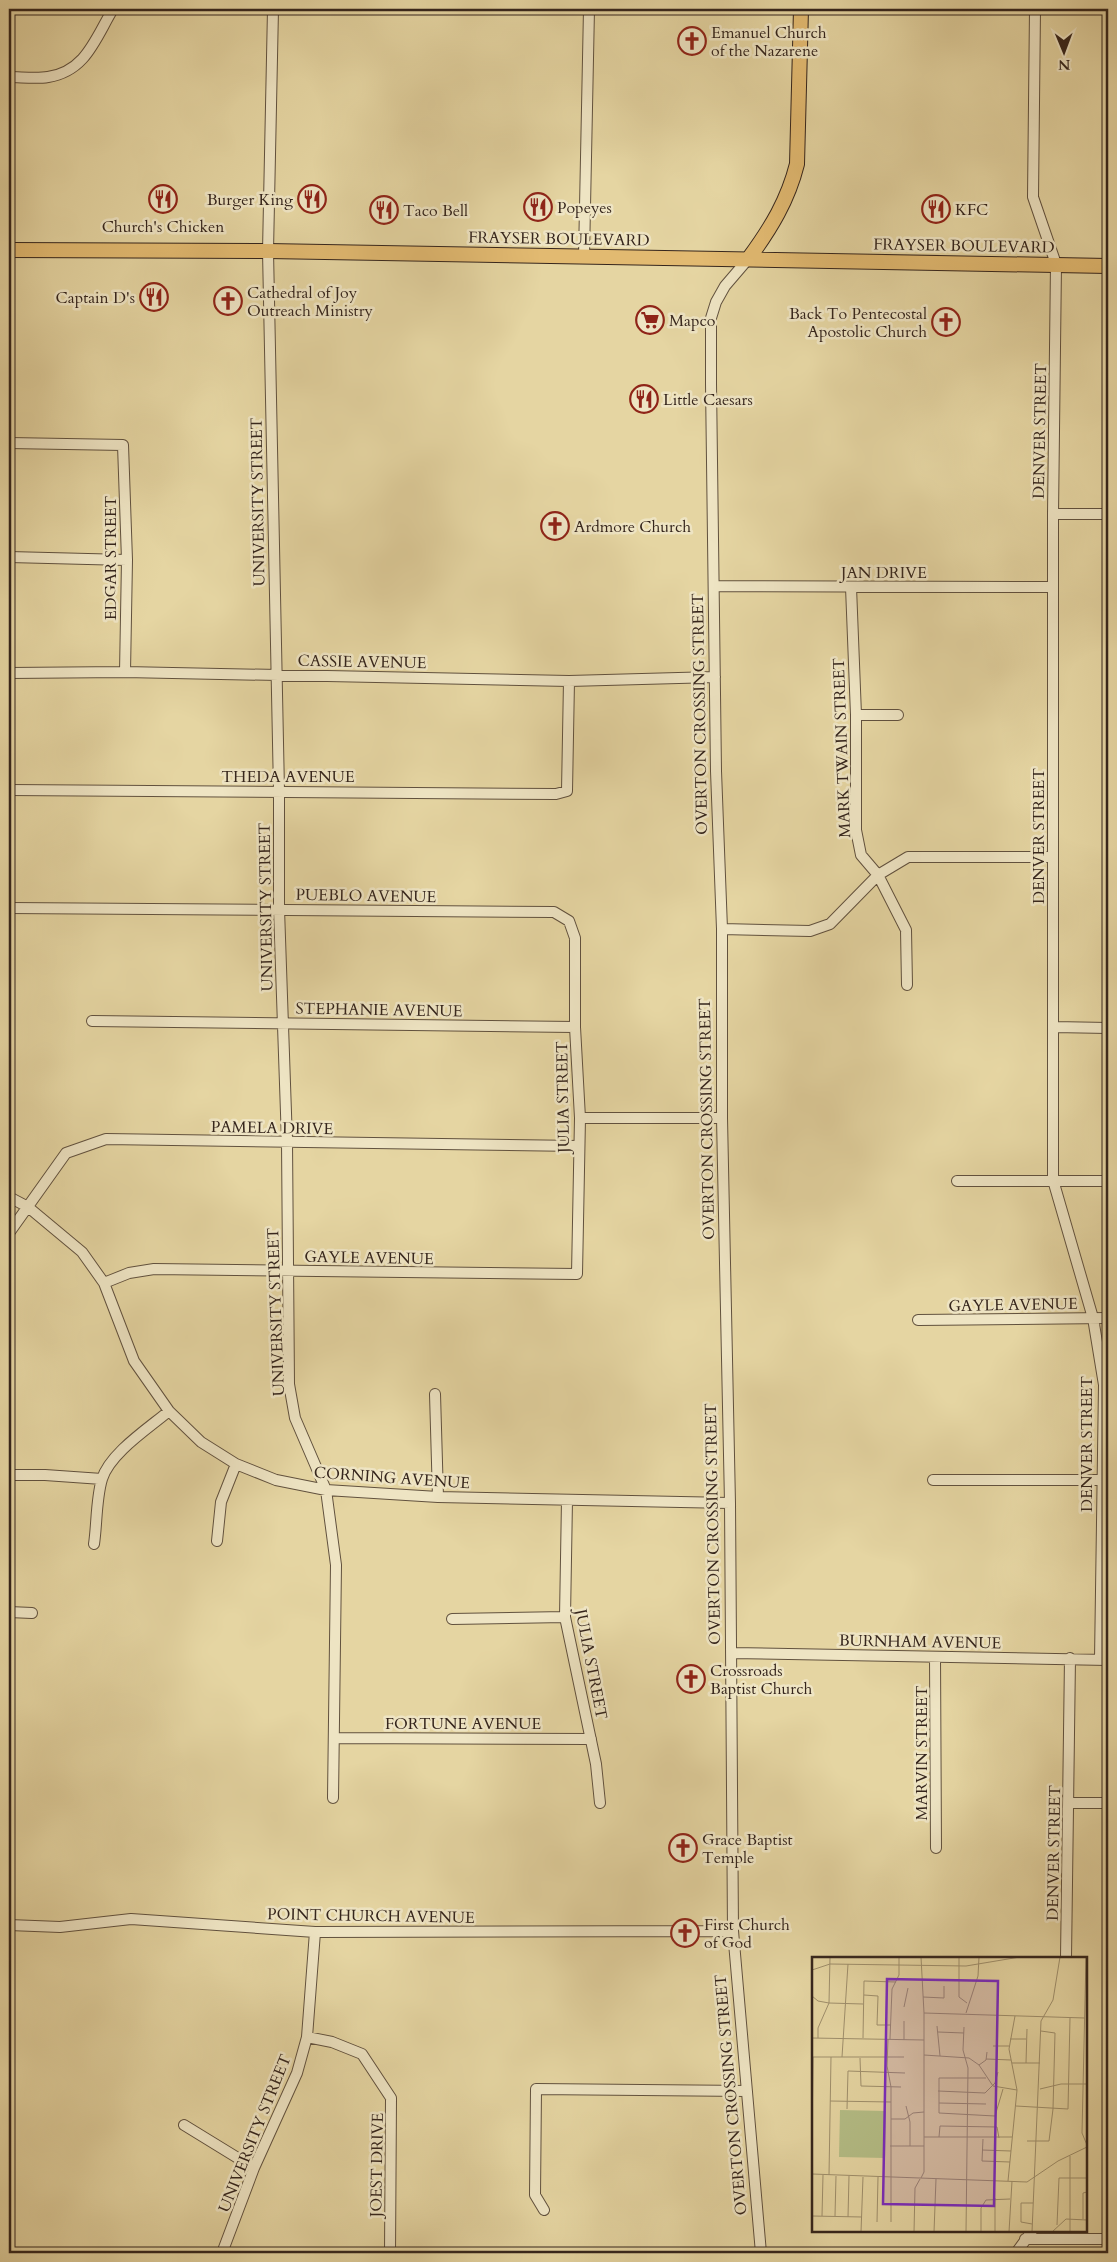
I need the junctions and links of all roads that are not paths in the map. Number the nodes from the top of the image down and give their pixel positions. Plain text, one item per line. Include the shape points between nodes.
1 (112, 9) edge
2 (273, 9) edge
3 (590, 9) edge
4 (801, 9) edge
5 (1035, 9) edge
6 (9, 77) edge
7 (9, 250) edge
8 (268, 251) junction
9 (584, 256) junction
10 (749, 258) junction
11 (1056, 264) junction
12 (1108, 266) edge
13 (9, 443) edge
14 (1053, 514) junction
15 (1108, 514) edge
16 (9, 557) edge
17 (127, 560) junction
18 (715, 586) junction
19 (850, 587) junction
20 (1053, 587) junction
21 (125, 672) junction
22 (9, 673) edge
23 (276, 674) junction
24 (715, 676) junction
25 (569, 681) junction
26 (856, 715) junction
27 (898, 715) dead end
28 (9, 790) edge
29 (279, 791) junction
30 (1052, 857) junction
31 (878, 875) junction
32 (9, 908) edge
33 (279, 909) junction
34 (570, 921) joint
35 (722, 929) junction
36 (906, 984) dead end
37 (92, 1021) dead end
38 (282, 1023) junction
39 (575, 1027) junction
40 (1054, 1027) junction
41 (1108, 1028) edge
42 (580, 1118) junction
43 (722, 1118) junction
44 (287, 1142) junction
45 (579, 1146) junction
46 (1053, 1180) junction
47 (957, 1181) dead end
48 (1108, 1181) edge
49 (9, 1196) edge
50 (28, 1207) junction
51 (9, 1233) edge
52 (288, 1271) junction
53 (577, 1274) joint
54 (104, 1283) junction
55 (1093, 1318) junction
56 (1108, 1318) edge
57 (918, 1320) dead end
58 (435, 1394) dead end
59 (169, 1411) junction
60 (236, 1464) junction
61 (9, 1475) edge
62 (102, 1479) junction
63 (934, 1480) dead end
64 (1105, 1480) edge
65 (326, 1490) junction
66 (438, 1497) junction
67 (567, 1500) junction
68 (730, 1503) junction
69 (217, 1541) dead end
70 (94, 1544) dead end
71 (9, 1612) edge
72 (32, 1613) dead end
73 (565, 1616) junction
74 (452, 1619) dead end
75 (731, 1653) junction
76 (935, 1657) junction
77 (1070, 1658) junction
78 (1104, 1660) edge
79 (334, 1738) junction
80 (591, 1739) junction
81 (334, 1798) dead end
82 (600, 1803) dead end
83 (1069, 1803) junction
84 (1108, 1803) edge
85 (936, 1848) dead end
86 (9, 1925) edge
87 (733, 1931) junction
88 (315, 1932) junction
89 (1066, 1957) edge
90 (307, 2037) junction
91 (747, 2091) junction
92 (184, 2125) dead end
93 (254, 2168) junction
94 (544, 2210) dead end
95 (1029, 2235) edge
96 (1108, 2239) edge
97 (222, 2253) edge
98 (390, 2253) edge
99 (761, 2253) edge
100 (1016, 2253) edge

1 - 6 street via 83,60 69,71 48,77
2 - 8 street, UNIVERSITY STREET
3 - 9 street
4 - 10 main road, OVERTON CROSSING STREET via 797,164 782,208
5 - 11 street, DENVER STREET via 1034,197
7 - 8 main road, FRAYSER BOULEVARD
8 - 9 main road, FRAYSER BOULEVARD
8 - 23 street, UNIVERSITY STREET
9 - 10 main road, FRAYSER BOULEVARD
10 - 11 main road, FRAYSER BOULEVARD
10 - 18 street, OVERTON CROSSING STREET via 724,286 711,318
11 - 12 main road, FRAYSER BOULEVARD
11 - 14 street, DENVER STREET
13 - 17 street, EDGAR STREET via 124,445
14 - 15 street
14 - 20 street, DENVER STREET
16 - 17 street
17 - 21 street, EDGAR STREET
18 - 19 street, JAN DRIVE
18 - 24 street, OVERTON CROSSING STREET
19 - 20 street, JAN DRIVE
19 - 26 street, MARK TWAIN STREET
20 - 30 street, DENVER STREET
21 - 22 street, CASSIE AVENUE
21 - 23 street, CASSIE AVENUE
23 - 25 street, CASSIE AVENUE
23 - 29 street, UNIVERSITY STREET
24 - 25 street, CASSIE AVENUE
24 - 35 street, OVERTON CROSSING STREET
25 - 29 street, THEDA AVENUE via 566,791 556,794
26 - 27 street
26 - 31 street, MARK TWAIN STREET via 856,830 861,855
28 - 29 street, THEDA AVENUE
29 - 33 street, UNIVERSITY STREET
30 - 31 street via 908,857
30 - 40 street, DENVER STREET
31 - 35 street via 830,924 810,931
31 - 36 street, MARK TWAIN STREET via 906,930
32 - 33 street, PUEBLO AVENUE
33 - 34 street, PUEBLO AVENUE via 554,912
33 - 38 street, UNIVERSITY STREET
34 - 39 street, JULIA STREET via 575,938
35 - 43 street, OVERTON CROSSING STREET
37 - 38 street, STEPHANIE AVENUE
38 - 39 street, STEPHANIE AVENUE
38 - 44 street, UNIVERSITY STREET
39 - 42 street, JULIA STREET
40 - 41 street
40 - 46 street, DENVER STREET
42 - 43 street
42 - 45 street, JULIA STREET
43 - 68 street, OVERTON CROSSING STREET
44 - 45 street, PAMELA DRIVE
44 - 50 street, PAMELA DRIVE via 106,1139 66,1153
44 - 52 street, UNIVERSITY STREET
45 - 53 street, JULIA STREET
46 - 47 street
46 - 48 street
46 - 55 street, DENVER STREET
49 - 50 street, CORNING AVENUE
50 - 51 street, PAMELA DRIVE
50 - 54 street, CORNING AVENUE via 82,1252
52 - 53 street, GAYLE AVENUE
52 - 54 street, GAYLE AVENUE via 154,1269 129,1273
52 - 65 street, UNIVERSITY STREET via 291,1392 295,1418
54 - 59 street, CORNING AVENUE via 134,1361
55 - 56 street, GAYLE AVENUE
55 - 57 street, GAYLE AVENUE
55 - 64 street, DENVER STREET via 1104,1385
58 - 66 street
59 - 60 street, CORNING AVENUE via 201,1442
59 - 62 street via 125,1447
60 - 65 street, CORNING AVENUE via 276,1480
60 - 69 street via 221,1502
61 - 62 street
62 - 70 street
63 - 64 street
64 - 78 street, DENVER STREET
65 - 66 street, CORNING AVENUE
65 - 79 street, UNIVERSITY STREET via 336,1565
66 - 67 street, CORNING AVENUE
67 - 68 street, CORNING AVENUE
67 - 73 street, JULIA STREET
68 - 75 street, OVERTON CROSSING STREET
71 - 72 street
73 - 74 street
73 - 80 street, JULIA STREET
75 - 76 street, BURNHAM AVENUE
75 - 87 street, OVERTON CROSSING STREET
76 - 77 street, BURNHAM AVENUE
76 - 85 street, MARVIN STREET
77 - 78 street, BURNHAM AVENUE
77 - 83 street, DENVER STREET
79 - 80 street, FORTUNE AVENUE
79 - 81 street, UNIVERSITY STREET
80 - 82 street, JULIA STREET
83 - 84 street
83 - 89 street, DENVER STREET
86 - 88 street, POINT CHURCH AVENUE via 60,1927 131,1920
87 - 88 street, POINT CHURCH AVENUE
87 - 91 street, OVERTON CROSSING STREET
88 - 90 street, UNIVERSITY STREET
90 - 93 street, UNIVERSITY STREET via 297,2073
90 - 98 street, JOEST DRIVE via 332,2042 362,2054 391,2098
91 - 94 street via 536,2089 534,2195
91 - 99 street, OVERTON CROSSING STREET
92 - 93 street
93 - 97 street, UNIVERSITY STREET
95 - 96 street
95 - 100 street

